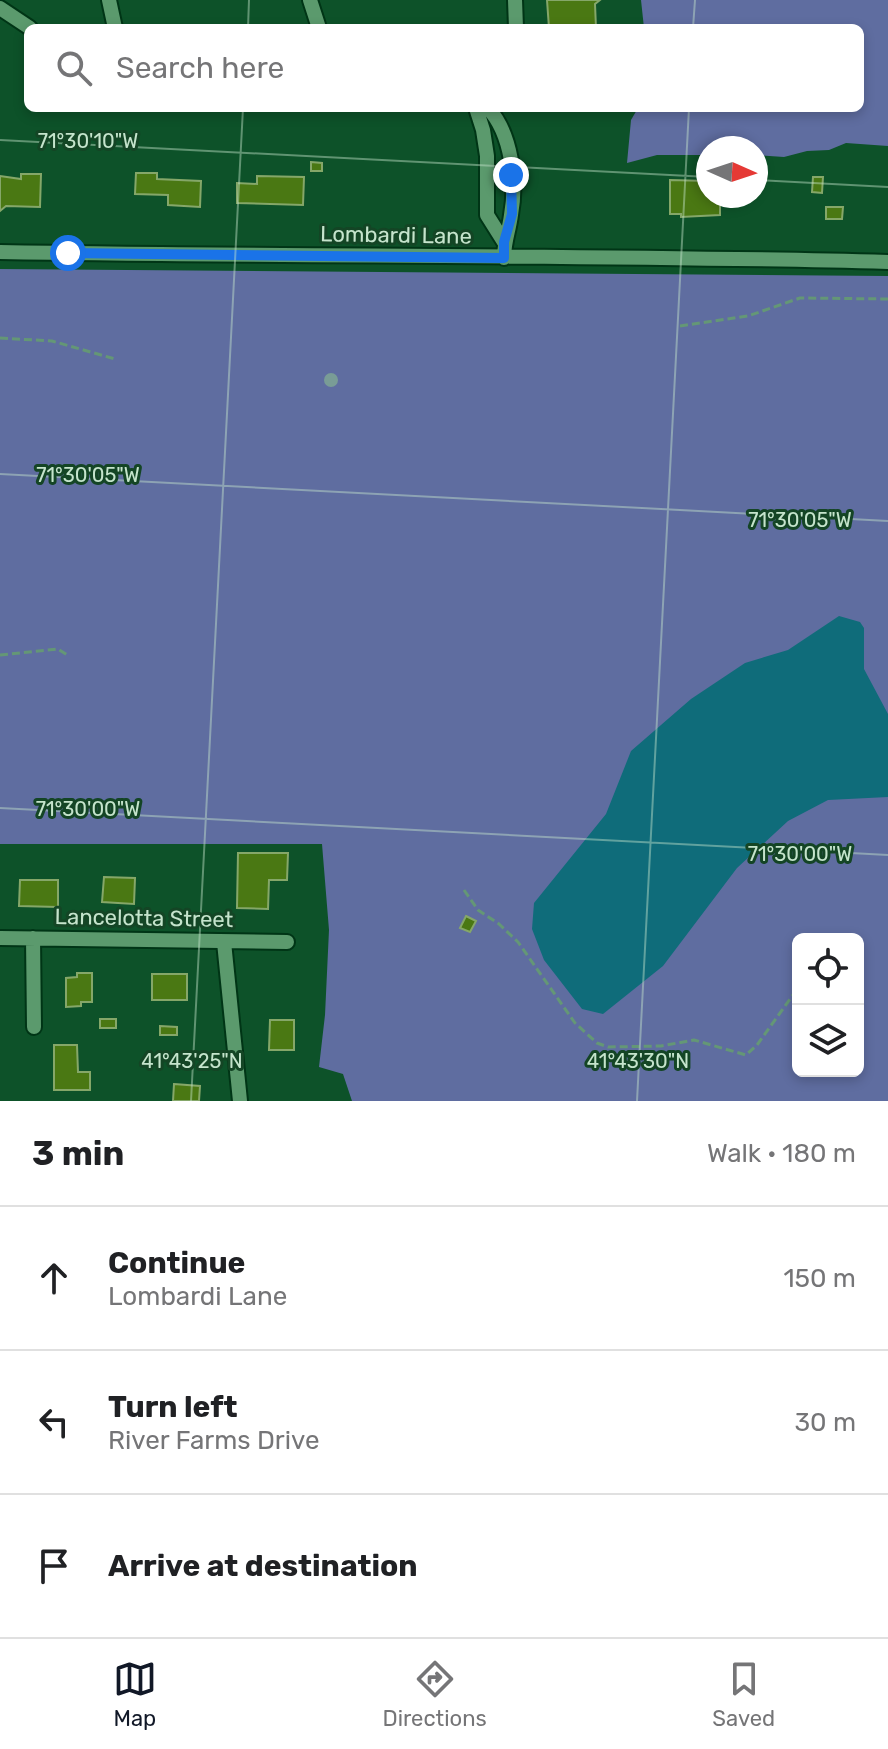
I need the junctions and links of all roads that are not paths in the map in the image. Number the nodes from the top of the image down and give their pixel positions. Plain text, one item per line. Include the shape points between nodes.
1 (109, 0) edge
2 (515, 0) edge
3 (316, 2) edge
4 (0, 8) edge
5 (24, 24) edge
6 (114, 24) edge
7 (319, 24) edge
8 (516, 24) edge
9 (477, 112) edge
10 (491, 112) edge
11 (504, 242) junction
12 (0, 252) edge
13 (504, 258) junction
14 (888, 262) edge
15 (0, 938) edge
16 (33, 938) junction
17 (224, 942) junction
18 (287, 942) dead end
19 (34, 1027) dead end
20 (240, 1101) edge

1 - 6 street
2 - 8 street
3 - 7 street
4 - 5 street
9 - 11 street via 487,156 487,215
10 - 11 street via 511,161 512,214
11 - 13 street
12 - 13 street, Lombardi Lane
13 - 14 street, Lombardi Lane
15 - 16 street, Lancelotta Street
16 - 17 street, Lancelotta Street
16 - 19 street
17 - 18 street, Lancelotta Street
17 - 20 street

